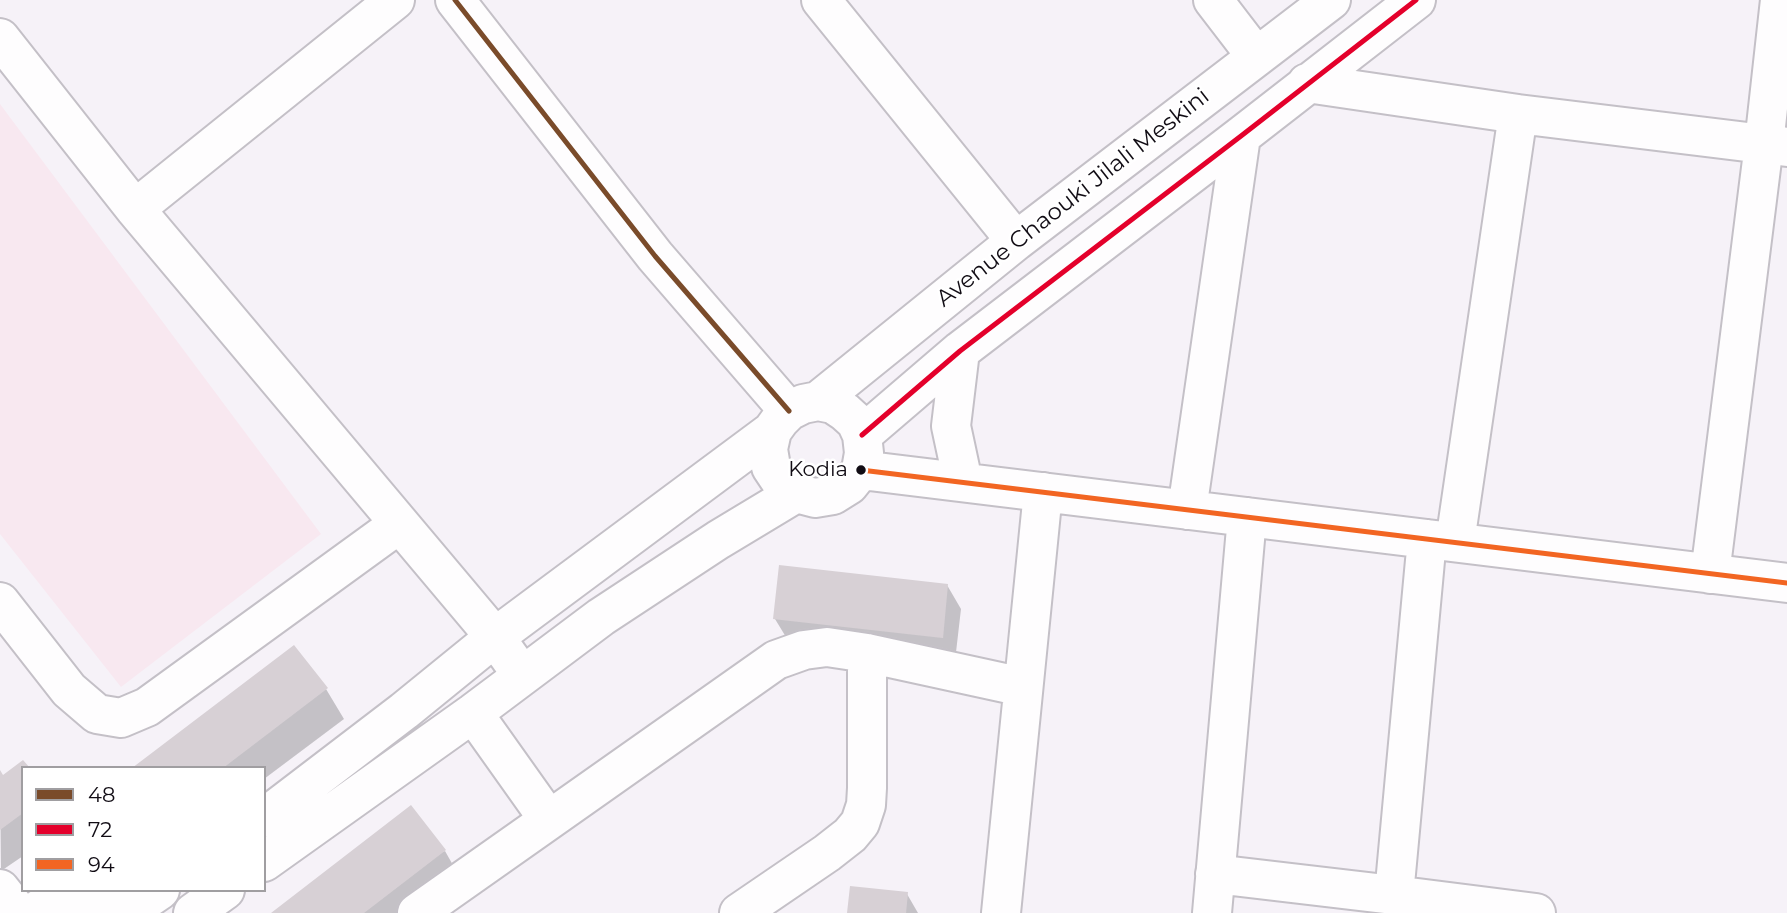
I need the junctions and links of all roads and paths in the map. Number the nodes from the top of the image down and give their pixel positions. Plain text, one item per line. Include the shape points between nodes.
1 (395, 0) edge
2 (456, 0) edge
3 (821, 0) edge
4 (1213, 0) edge
5 (1331, 0) edge
6 (1416, 0) edge
7 (1780, 0) edge
8 (0, 38) edge
9 (1256, 56) junction
10 (1307, 83) junction
11 (1518, 114) junction
12 (1241, 136) junction
13 (1776, 146) edge
14 (135, 209) junction
15 (1016, 241) junction
16 (960, 351) junction
17 (793, 414) junction
18 (861, 452) junction
19 (963, 482) junction
20 (1043, 492) junction
21 (796, 493) junction
22 (1187, 510) junction
23 (1247, 517) junction
24 (399, 524) junction
25 (1441, 541) junction
26 (1710, 574) junction
27 (1787, 583) edge
28 (0, 602) edge
29 (495, 637) junction
30 (867, 653) junction
31 (522, 676) junction
32 (1023, 687) junction
33 (473, 713) junction
34 (266, 816) edge
35 (549, 820) junction
36 (266, 861) edge
37 (1215, 874) junction
38 (0, 889) edge
39 (157, 892) edge
40 (222, 892) edge
41 (1394, 894) junction
42 (129, 912) edge
43 (19, 913) edge
44 (33, 913) edge
45 (193, 913) edge
46 (417, 913) edge
47 (739, 913) edge
48 (1001, 913) edge
49 (1212, 913) edge
50 (1536, 913) edge

1 - 14 street
2 - 17 street via 654,256
3 - 15 street
4 - 9 street
5 - 9 street, Avenue Chaouki Jilali Meskini
6 - 10 street
7 - 13 street
8 - 14 street
9 - 15 street, Avenue Chaouki Jilali Meskini
10 - 11 street
10 - 12 street
11 - 13 street
11 - 25 street
12 - 16 street
12 - 22 street
13 - 26 street
14 - 24 street
15 - 17 street, Avenue Chaouki Jilali Meskini
16 - 18 street
16 - 19 street via 951,426
17 - 18 street via 833,404 856,422
17 - 21 street via 768,449 771,467
17 - 29 street, Avenue Chaouki Jilali Meskini
18 - 19 street
18 - 21 street via 849,485 833,495 815,498
19 - 20 street
20 - 22 street
20 - 32 street
21 - 31 street via 652,582
22 - 23 street
23 - 25 street
23 - 37 street
24 - 28 street via 147,707 121,719 97,714 69,690
24 - 29 street
25 - 26 street
25 - 41 street
26 - 27 street
29 - 31 street
29 - 34 street, Avenue Chaouki Jilali Meskini
30 - 32 street
30 - 35 street via 827,647 776,660
30 - 47 street via 867,788 860,822 827,853
31 - 33 street
32 - 48 street
33 - 35 street
33 - 36 street
35 - 46 street
37 - 41 street
37 - 49 street
38 - 43 street
39 - 42 street
40 - 45 street
41 - 50 street
42 - 44 street via 103,901 75,898 47,904

